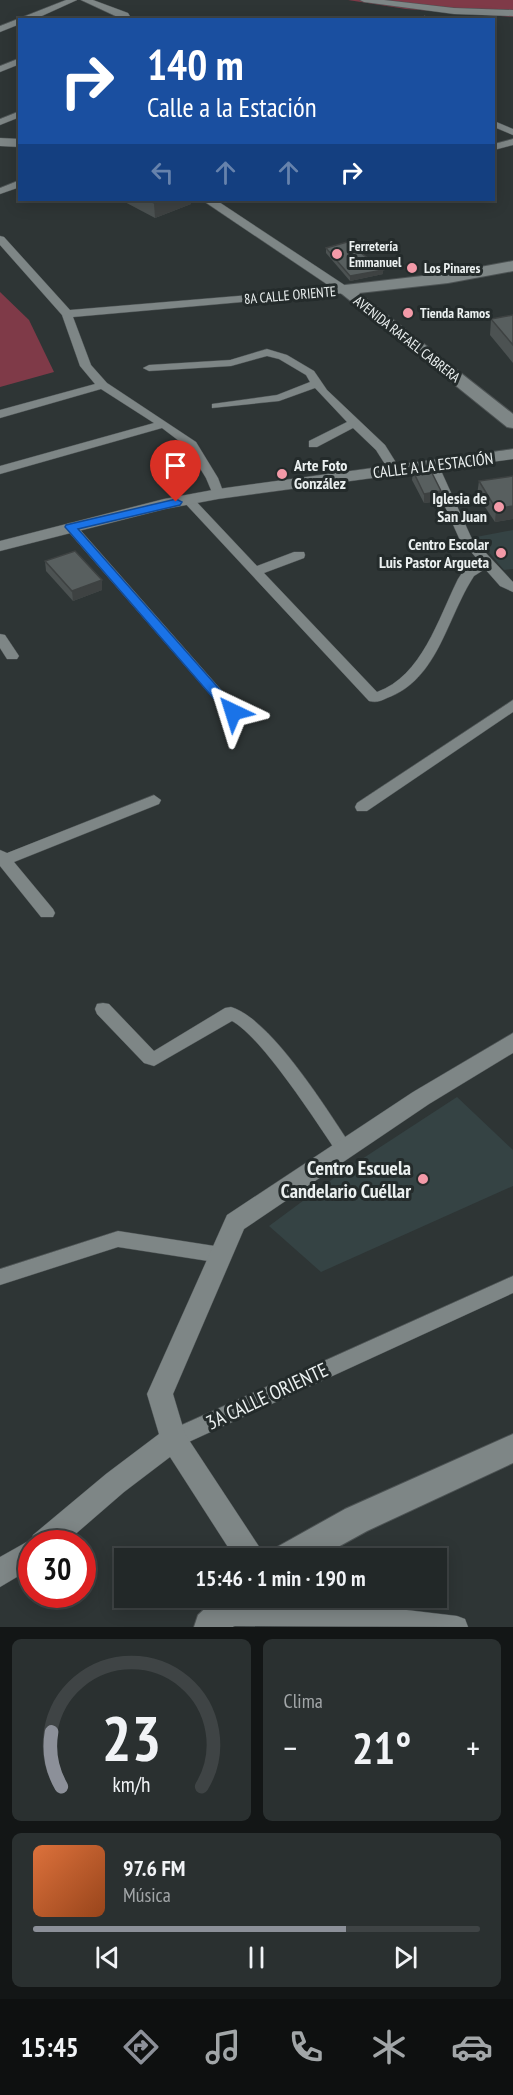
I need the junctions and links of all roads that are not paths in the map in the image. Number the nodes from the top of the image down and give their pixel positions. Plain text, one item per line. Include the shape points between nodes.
1 (73, 0) edge
2 (85, 0) edge
3 (364, 0) edge
4 (513, 13) edge
5 (29, 18) edge
6 (125, 18) edge
7 (18, 22) edge
8 (0, 29) edge
9 (0, 60) edge
10 (17, 64) edge
11 (0, 69) edge
12 (18, 115) edge
13 (0, 122) edge
14 (495, 124) edge
15 (513, 132) edge
16 (0, 142) edge
17 (18, 143) edge
18 (503, 145) edge
19 (513, 156) edge
20 (18, 184) edge
21 (0, 191) edge
22 (210, 201) edge
23 (0, 239) edge
24 (513, 266) edge
25 (345, 290) junction
26 (67, 314) junction
27 (149, 368) dead end
28 (318, 383) junction
29 (103, 385) junction
30 (216, 406) dead end
31 (0, 414) edge
32 (356, 422) junction
33 (513, 423) edge
34 (164, 424) junction
35 (313, 444) dead end
36 (513, 454) edge
37 (432, 464) junction
38 (394, 469) junction
39 (0, 470) edge
40 (218, 494) junction
41 (188, 500) junction
42 (70, 527) junction
43 (1, 544) edge
44 (299, 555) dead end
45 (487, 562) junction
46 (254, 572) junction
47 (513, 588) edge
48 (0, 638) edge
49 (12, 656) dead end
50 (513, 705) edge
51 (233, 712) dead end
52 (154, 800) dead end
53 (362, 807) dead end
54 (2, 857) edge
55 (47, 913) dead end
56 (103, 1009) dead end
57 (513, 1042) edge
58 (344, 1149) junction
59 (221, 1255) junction
60 (0, 1277) edge
61 (513, 1284) edge
62 (173, 1439) junction
63 (513, 1448) edge
64 (60, 1530) edge
65 (244, 1548) edge
66 (306, 1548) edge
67 (18, 1561) edge
68 (0, 1573) edge
69 (223, 1613) edge
70 (457, 1627) edge

1 - 5 street
2 - 6 street
3 - 4 street via 454,11
7 - 8 street
9 - 10 street
10 - 11 street
12 - 13 street
14 - 15 street
16 - 17 street
18 - 19 street
20 - 21 street
22 - 25 street, AVENIDA RAFAEL CABRERA
23 - 26 street
24 - 25 main road, 8A CALLE ORIENTE
25 - 26 street, 8A CALLE ORIENTE
25 - 33 main road, AVENIDA RAFAEL CABRERA
26 - 29 street via 86,366
27 - 28 street via 231,363 273,352 310,373
28 - 30 street via 279,398
28 - 32 street
29 - 31 street
29 - 34 street
32 - 35 street
32 - 38 street via 381,448
34 - 39 street
34 - 40 street via 192,446
36 - 37 street, CALLE A LA ESTACIÓN
37 - 38 street, CALLE A LA ESTACIÓN
37 - 45 street via 465,538
38 - 40 street, CALLE A LA ESTACIÓN
40 - 41 street, CALLE A LA ESTACIÓN
41 - 42 street, CALLE A LA ESTACIÓN
41 - 46 street
42 - 43 street, CALLE A LA ESTACIÓN
42 - 51 street
44 - 46 street
45 - 46 street via 465,579 422,666 397,690 374,698
45 - 47 street
48 - 49 street
50 - 53 street
52 - 54 street
54 - 55 street
56 - 58 street via 154,1059 237,1013 279,1061
57 - 58 street
58 - 59 street via 235,1222
59 - 60 street via 117,1239
59 - 62 street via 160,1394
61 - 62 street, 3A CALLE ORIENTE
62 - 64 street, 3A CALLE ORIENTE
62 - 65 street
63 - 66 main road via 356,1520
67 - 68 street
69 - 70 street via 348,1614

